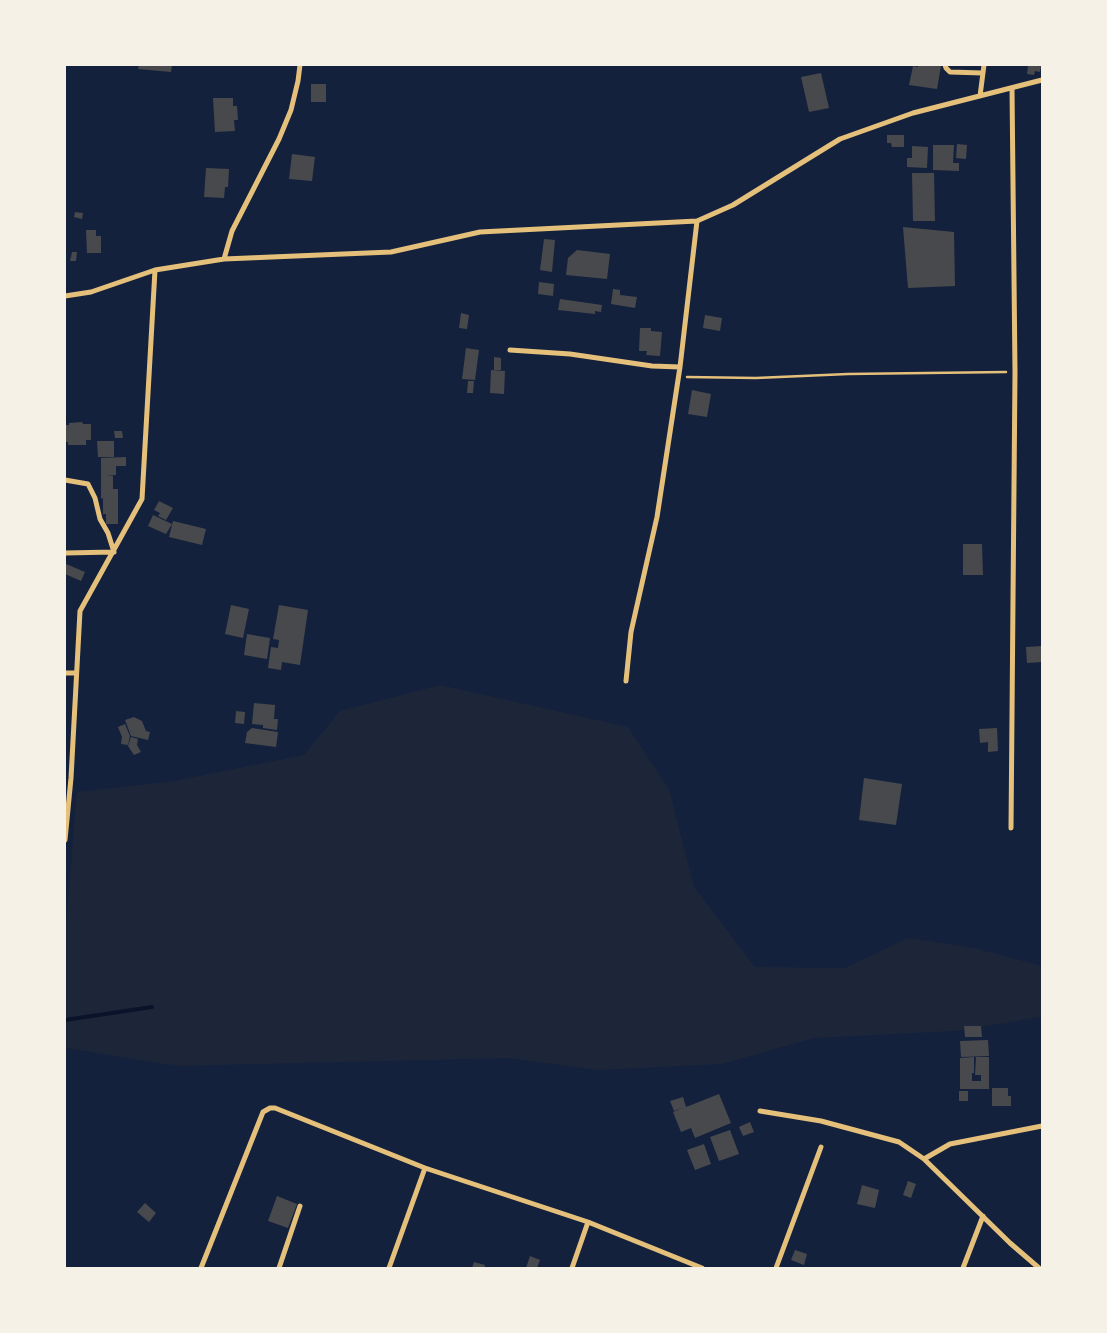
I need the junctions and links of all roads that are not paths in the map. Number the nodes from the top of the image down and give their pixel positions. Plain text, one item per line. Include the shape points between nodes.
1 (300, 65) edge
2 (945, 65) edge
3 (984, 65) edge
4 (982, 73) junction
5 (1042, 80) edge
6 (1012, 88) junction
7 (980, 96) junction
8 (697, 221) junction
9 (224, 259) junction
10 (155, 270) junction
11 (65, 296) edge
12 (510, 350) dead end
13 (680, 367) junction
14 (65, 480) edge
15 (114, 552) junction
16 (65, 553) edge
17 (65, 672) edge
18 (76, 673) junction
19 (626, 681) dead end
20 (1011, 828) dead end
21 (65, 840) edge
22 (760, 1111) dead end
23 (1042, 1126) edge
24 (821, 1147) dead end
25 (924, 1159) junction
26 (425, 1168) junction
27 (300, 1206) dead end
28 (983, 1216) junction
29 (588, 1222) junction
30 (201, 1268) edge
31 (279, 1268) edge
32 (389, 1268) edge
33 (572, 1268) edge
34 (702, 1268) edge
35 (776, 1268) edge
36 (963, 1268) edge
37 (1038, 1268) edge

1 - 9 street via 291,110 280,139 232,231
2 - 4 street via 950,72
3 - 4 street
4 - 7 street
5 - 6 street
6 - 7 street
6 - 20 street via 1015,372
7 - 8 street via 913,113 840,139 733,204
8 - 9 street via 480,232 391,252
8 - 13 street
9 - 10 street
10 - 11 street via 91,292
10 - 15 street via 142,499
12 - 13 street
13 - 19 street via 658,516 631,632
14 - 15 street via 88,484
15 - 16 street
15 - 18 street via 80,611
17 - 18 street
18 - 21 street
22 - 25 street via 822,1121 899,1142
23 - 25 street via 950,1144
24 - 35 street
25 - 28 street
26 - 29 street
26 - 30 street via 275,1108 266,1110
26 - 32 street
27 - 31 street
28 - 36 street
28 - 37 street
29 - 33 street
29 - 34 street

